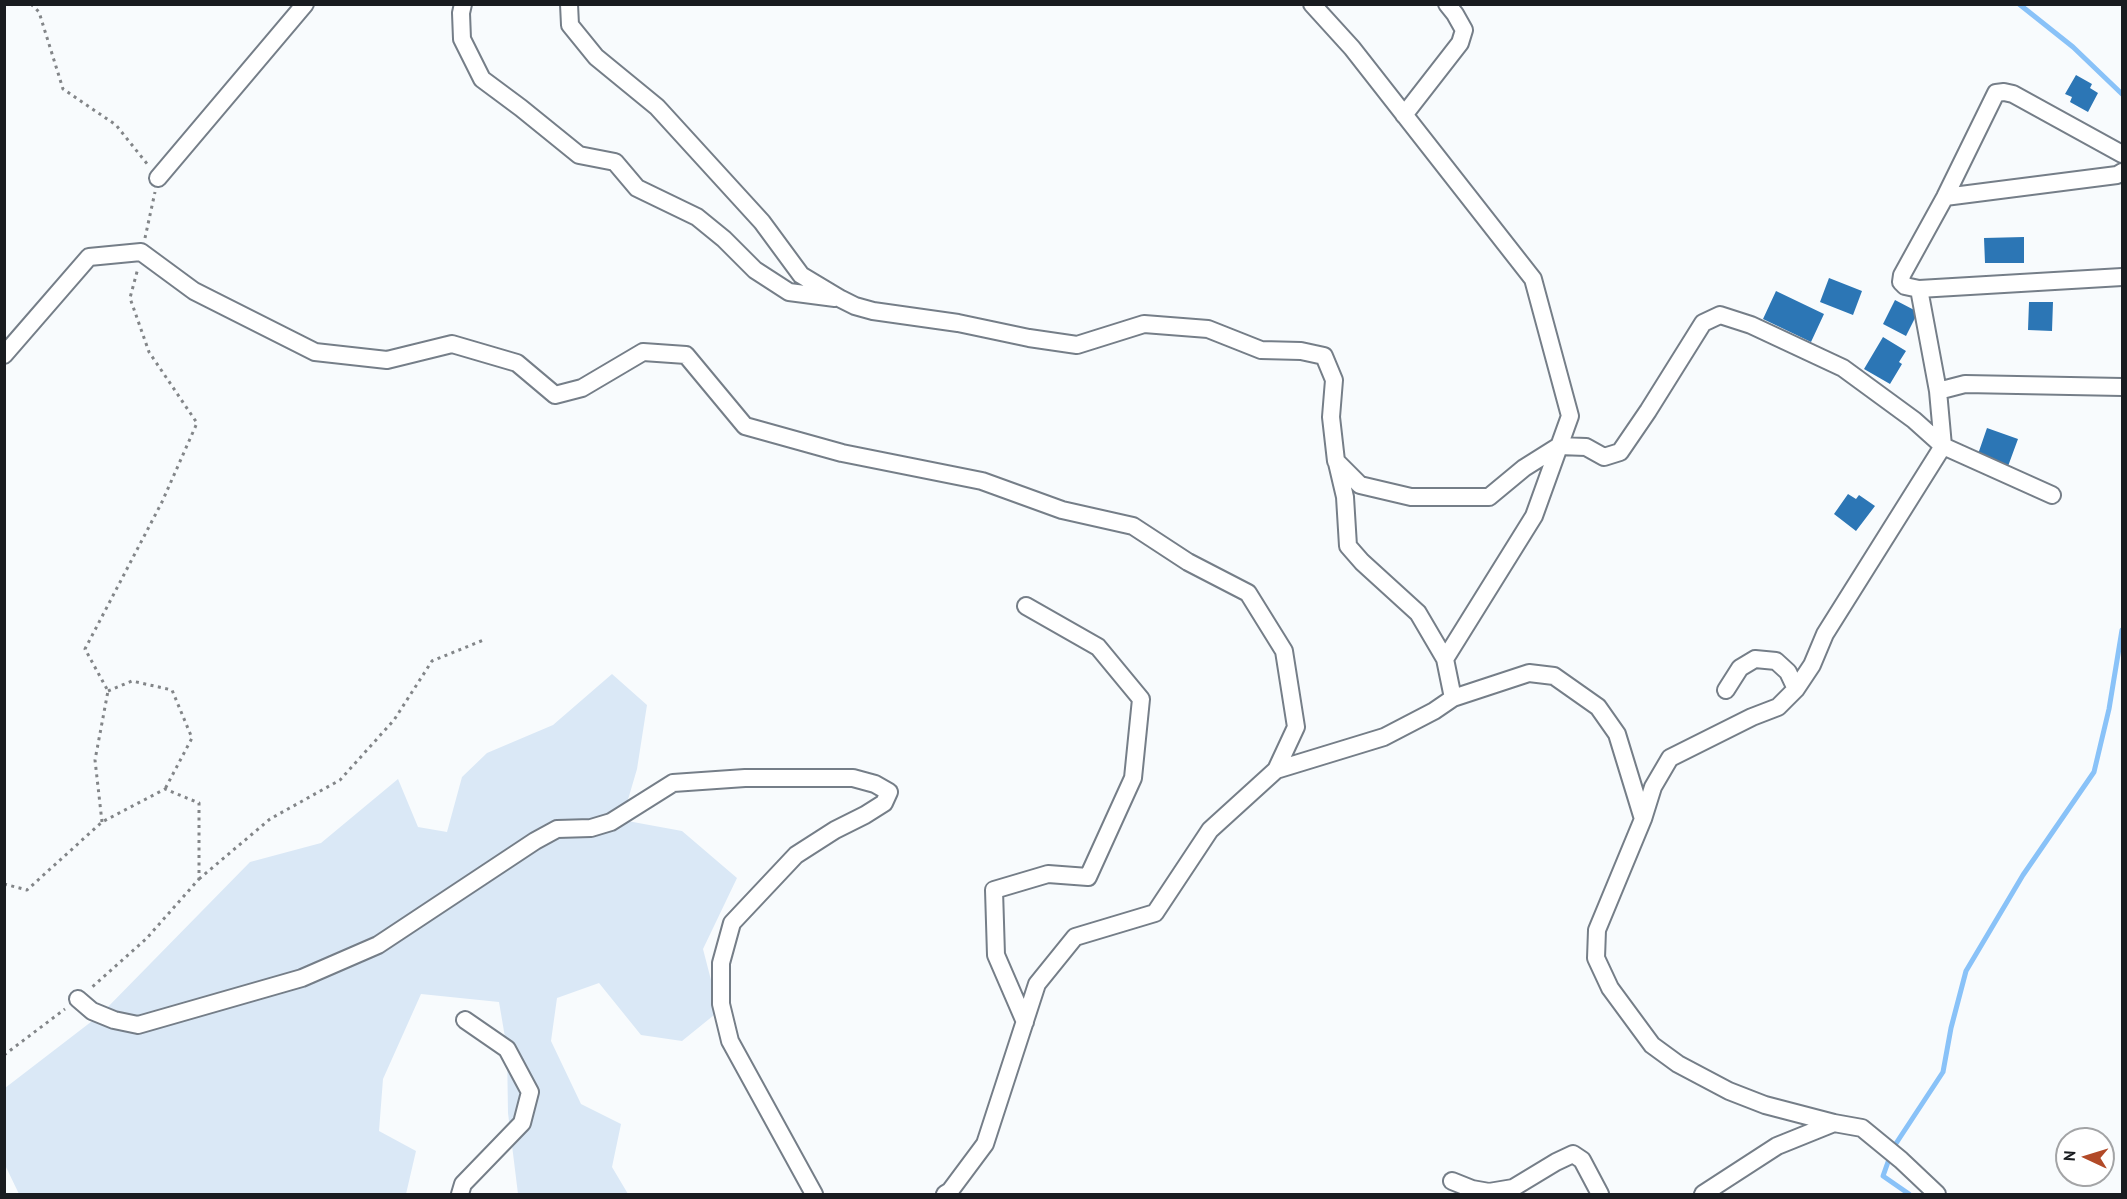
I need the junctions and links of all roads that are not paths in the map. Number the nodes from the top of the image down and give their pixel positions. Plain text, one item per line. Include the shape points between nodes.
1 (305, 4) edge
2 (463, 4) edge
3 (569, 4) edge
4 (1312, 4) edge
5 (1447, 4) edge
6 (1404, 115) junction
7 (2122, 154) edge
8 (2122, 172) edge
9 (158, 178) road end
10 (1945, 197) junction
11 (2122, 277) edge
12 (1919, 289) junction
13 (841, 299) junction
14 (4, 355) edge
15 (2122, 387) edge
16 (1938, 391) junction
17 (1559, 446) junction
18 (1943, 446) junction
19 (1336, 461) junction
20 (2052, 495) dead end
21 (1026, 606) dead end
22 (1445, 659) junction
23 (1797, 689) junction
24 (1726, 690) dead end
25 (1453, 698) junction
26 (1276, 770) junction
27 (1643, 819) junction
28 (78, 999) road end
29 (465, 1020) dead end
30 (1025, 1022) junction
31 (1834, 1123) junction
32 (1452, 1180) dead end
33 (460, 1194) edge
34 (814, 1194) edge
35 (945, 1194) edge
36 (1600, 1194) edge
37 (1703, 1194) edge
38 (1937, 1194) edge

1 - 9 street
2 - 13 street via 462,39 482,79 579,155 615,162 637,189 697,218 755,270 789,292
3 - 13 street via 570,24 596,57 657,106 762,222 801,275
4 - 6 street
5 - 6 street via 1464,30 1460,43
6 - 17 street via 1533,279 1570,416
7 - 10 street via 2013,94 1996,93
8 - 10 street
10 - 12 street via 1902,275 1905,286
11 - 12 street
12 - 16 street
13 - 19 street via 873,311 1077,345 1144,324 1208,329 1261,350 1324,356 1334,380 1331,417
14 - 26 street via 89,257 141,252 194,291 315,352 387,360 452,344 517,363 555,395 582,388 643,352 686,355 745,426 842,453 982,481 1062,510 1133,526 1188,562 1248,593 1284,651 1296,727
15 - 16 street via 1965,384
16 - 18 street
17 - 18 street via 1586,447 1604,457 1620,452 1703,323 1720,315 1843,368
17 - 19 street via 1489,497 1411,497 1360,486
17 - 22 street via 1534,516
18 - 20 street
18 - 23 street via 1825,634
19 - 22 street via 1345,497 1348,546 1418,613
21 - 30 street via 1098,647 1141,699 1133,778 1088,877 1048,874 994,890 996,955
22 - 25 street
23 - 24 street via 1776,661 1755,658 1740,668
23 - 27 street via 1778,707 1670,758 1653,787
25 - 26 street via 1384,737
25 - 27 street via 1529,673 1554,676 1598,707 1617,734
26 - 30 street via 1210,830 1155,913 1075,937 1037,984
27 - 31 street via 1597,930 1596,958 1610,988 1652,1045 1678,1064 1765,1105
28 - 34 street via 92,1011 138,1025 302,978 378,945 557,829 591,828 611,822 673,783 744,778 853,778 889,792 884,803 796,855 732,923 721,963 721,1004 730,1041
29 - 33 street via 507,1049 530,1092 522,1123 463,1184
30 - 35 street via 985,1144
31 - 37 street via 1777,1146
31 - 38 street via 1862,1128
32 - 36 street via 1489,1192 1513,1188 1573,1154 1582,1160

